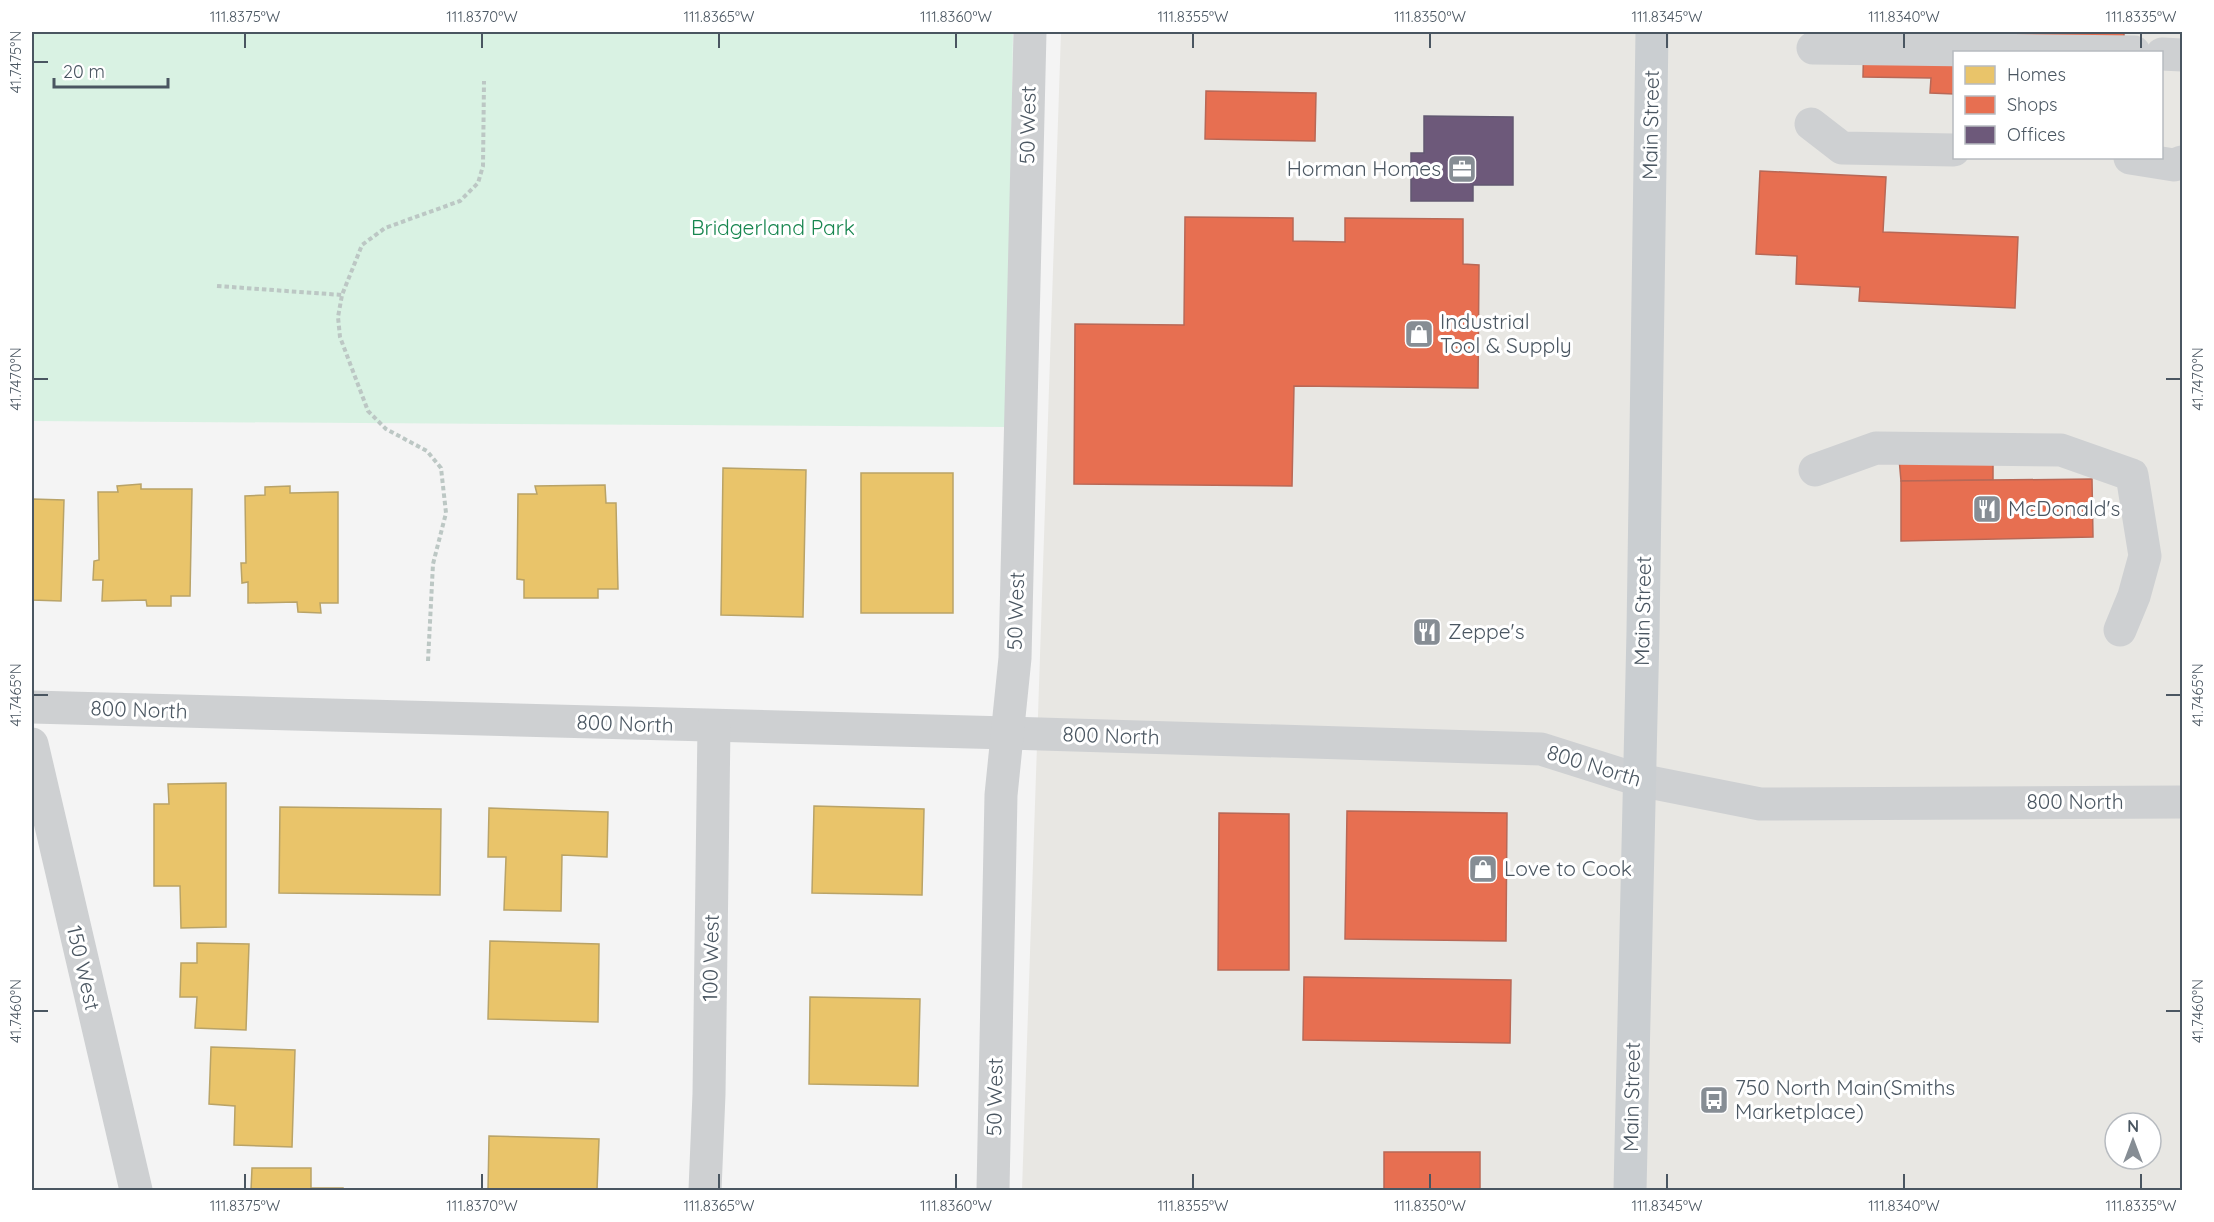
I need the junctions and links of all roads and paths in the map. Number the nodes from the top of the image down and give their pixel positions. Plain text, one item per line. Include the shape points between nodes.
1 (1030, 32) edge
2 (1652, 32) edge
3 (1813, 48) dead end
4 (2054, 51) edge
5 (2163, 54) edge
6 (2182, 55) edge
7 (484, 81) dead end
8 (1811, 124) dead end
9 (1953, 150) edge
10 (2136, 159) edge
11 (2182, 162) edge
12 (216, 286) dead end
13 (342, 295) junction
14 (1815, 470) dead end
15 (2120, 630) dead end
16 (428, 661) dead end
17 (32, 707) edge
18 (714, 726) junction
19 (1008, 733) junction
20 (32, 744) edge
21 (1639, 780) junction
22 (2182, 802) edge
23 (136, 1191) edge
24 (705, 1191) edge
25 (993, 1191) edge
26 (1630, 1191) edge

1 - 19 street, 50 West via 1015,658
2 - 21 main road, Main Street
3 - 4 street
5 - 6 street
7 - 13 path via 483,166 478,183 460,201 385,228 362,245
8 - 9 street via 1842,148
10 - 11 street via 2174,165
12 - 13 path
13 - 16 path via 340,338 368,411 386,429 427,451 441,468 446,513 433,564
14 - 15 street via 1876,448 2061,450 2133,475 2145,556
17 - 18 street, 800 North
18 - 19 street, 800 North
18 - 24 street, 100 West
19 - 21 street, 800 North via 1541,749
19 - 25 street, 50 West via 1001,795
20 - 23 street, 150 West
21 - 22 street, 800 North via 1761,804
21 - 26 main road, Main Street

